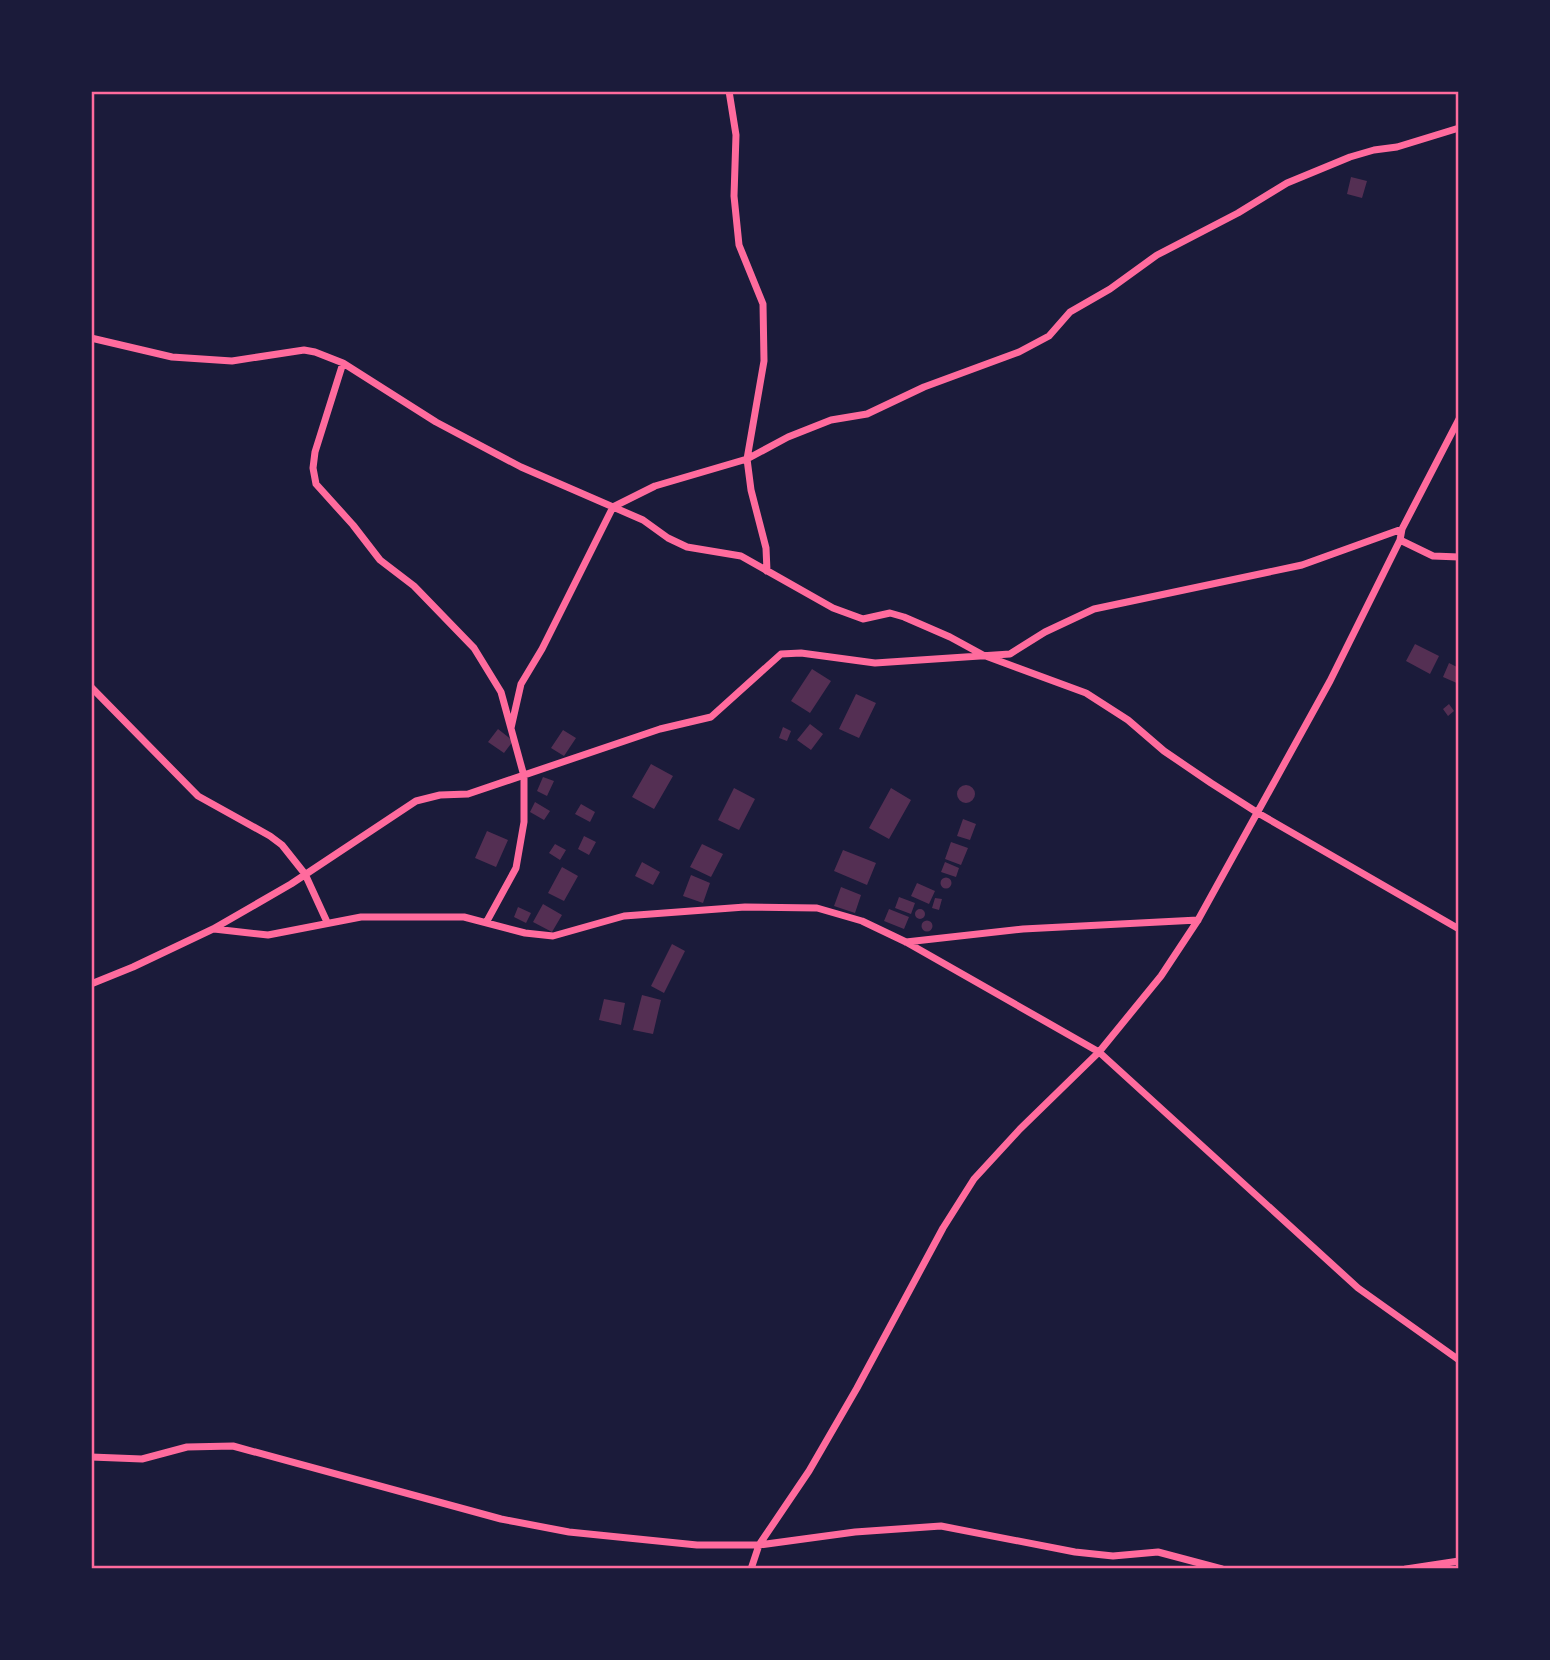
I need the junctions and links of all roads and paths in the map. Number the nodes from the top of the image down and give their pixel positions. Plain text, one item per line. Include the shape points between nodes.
1 (729, 91) edge
2 (1459, 128) edge
3 (91, 338) edge
4 (343, 363) junction
5 (1459, 419) edge
6 (747, 459) junction
7 (612, 507) junction
8 (1402, 529) junction
9 (1400, 540) junction
10 (1459, 557) edge
11 (767, 571) junction
12 (983, 655) junction
13 (91, 687) edge
14 (511, 727) junction
15 (524, 776) junction
16 (1258, 813) junction
17 (305, 874) junction
18 (1198, 920) junction
19 (487, 921) junction
20 (327, 922) junction
21 (213, 929) junction
22 (1459, 929) edge
23 (906, 942) junction
24 (91, 984) edge
25 (1098, 1052) junction
26 (1459, 1360) edge
27 (91, 1457) edge
28 (759, 1545) junction
29 (1459, 1561) edge
30 (751, 1569) edge
31 (1222, 1569) edge
32 (1406, 1569) edge

1 - 6 street via 736,135 734,196 740,245 763,304 764,360
2 - 6 street via 1350,157 1287,183 1157,255 1070,312 1049,336 1019,352 867,414 831,420
3 - 4 street via 172,357 232,362 304,350
4 - 7 street via 448,428
4 - 14 street via 315,452 316,484 380,561 414,586 474,648 501,692
5 - 8 street
6 - 7 street via 655,486
6 - 11 street
7 - 11 street via 687,547 741,556
7 - 14 street via 521,684
8 - 9 street
8 - 12 street via 1302,565 1094,609 1045,632 1018,651
9 - 10 street via 1433,556
9 - 16 street
11 - 12 street via 833,608 863,619 890,613 904,617
12 - 15 street via 875,663 781,654 711,718 660,729
12 - 16 street via 1086,694
13 - 17 street via 198,796 270,836
14 - 15 street
15 - 17 street via 468,794 416,801
15 - 19 street via 524,822 516,868
16 - 18 street
16 - 22 street
17 - 20 street
17 - 21 street
18 - 23 street via 1023,929
18 - 25 street via 1161,976
19 - 20 street via 361,917
19 - 23 street via 553,936 624,916 745,907 817,908 862,921
20 - 21 street via 268,934
21 - 24 street
23 - 25 street
25 - 26 street via 1358,1288
25 - 28 street via 974,1179 809,1471
27 - 28 street via 142,1459 187,1447 233,1446 501,1519 569,1532 697,1545
28 - 30 street
28 - 31 street via 941,1526 1075,1552 1113,1556 1158,1552
29 - 32 street

